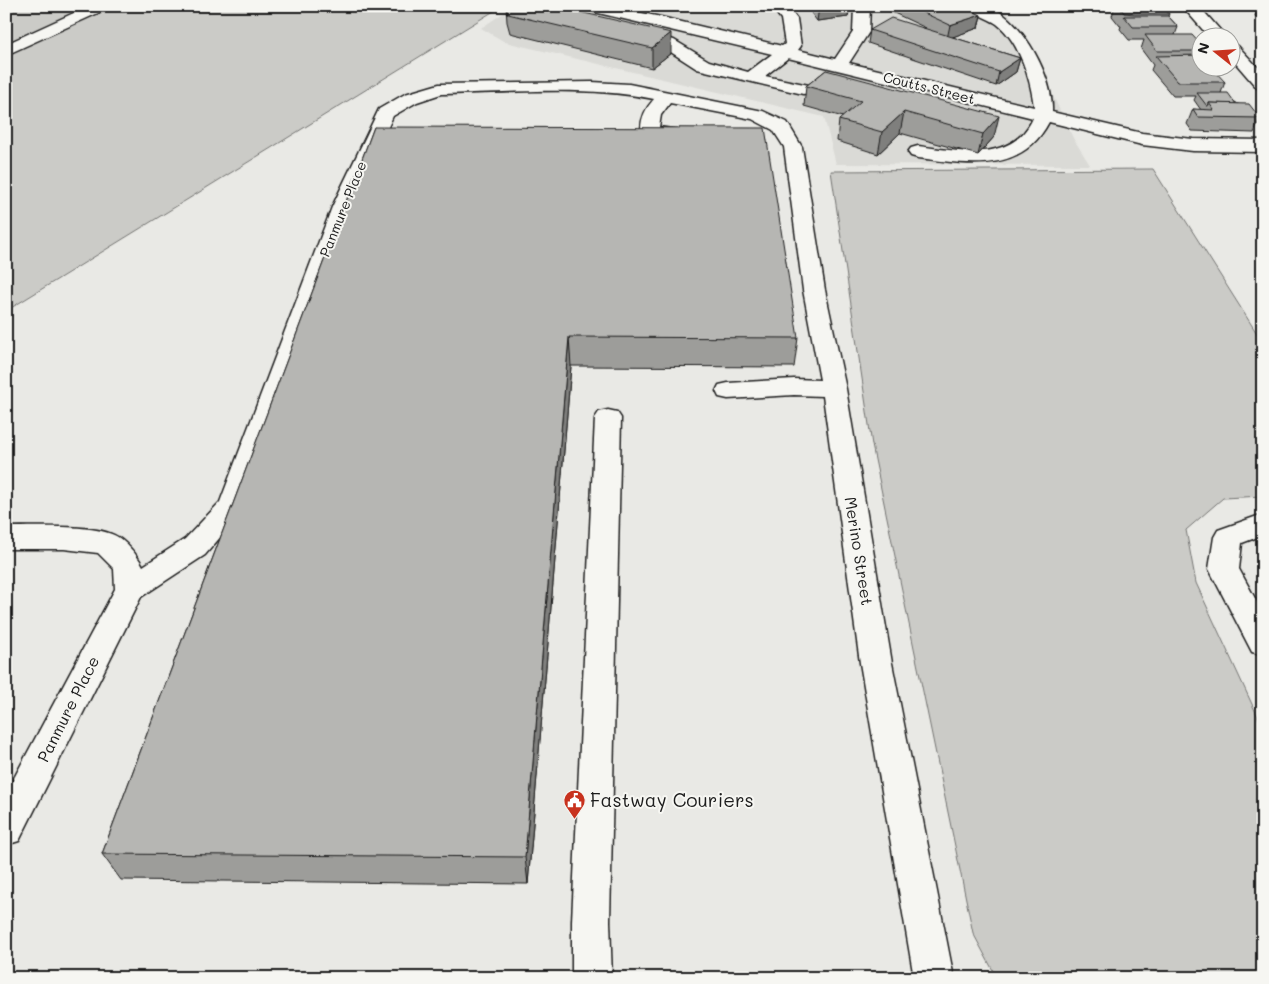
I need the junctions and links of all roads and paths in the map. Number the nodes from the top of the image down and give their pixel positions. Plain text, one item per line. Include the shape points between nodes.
1 (102, 6) edge
2 (779, 6) edge
3 (862, 6) edge
4 (975, 6) edge
5 (1190, 6) edge
6 (600, 8) edge
7 (661, 22) junction
8 (1211, 28) edge
9 (636, 36) junction
10 (789, 49) junction
11 (6, 50) edge
12 (1013, 59) edge
13 (1242, 61) edge
14 (1030, 65) junction
15 (838, 66) junction
16 (751, 78) junction
17 (1263, 84) edge
18 (803, 89) dead end
19 (667, 96) junction
20 (1043, 116) junction
21 (780, 126) joint
22 (706, 137) edge
23 (1263, 146) edge
24 (918, 152) dead end
25 (834, 389) junction
26 (728, 391) dead end
27 (608, 418) dead end
28 (1263, 524) edge
29 (6, 538) edge
30 (130, 589) junction
31 (1263, 644) edge
32 (6, 830) edge
33 (592, 978) edge
34 (934, 978) edge

1 - 11 street
2 - 10 street via 789,19
3 - 15 street via 866,20 858,41
4 - 14 street via 995,15 1013,31
5 - 8 street
6 - 7 street, Coutts Street
6 - 9 street via 592,18 614,30
7 - 9 street
7 - 10 street, Coutts Street
9 - 16 street via 668,43 703,65
10 - 15 street, Coutts Street
10 - 16 street
12 - 14 street
13 - 17 street
14 - 20 street via 1042,95
15 - 20 street, Coutts Street
16 - 18 street
19 - 21 street, Panmure Place via 757,115
19 - 22 street via 649,120 650,129 664,135
19 - 30 street, Panmure Place via 592,87 460,87 439,89 411,98 385,113 342,207 232,507 195,547
20 - 23 street, Coutts Street via 1142,139 1193,145
20 - 24 street via 1025,143 1010,152 973,157
21 - 25 street, Merino Street via 793,147 814,290
25 - 26 street via 794,387
25 - 34 street, Merino Street via 876,663
27 - 33 street via 591,892
28 - 31 street via 1228,537 1224,569
29 - 30 street via 64,538 106,543 128,565
30 - 32 street, Panmure Place

